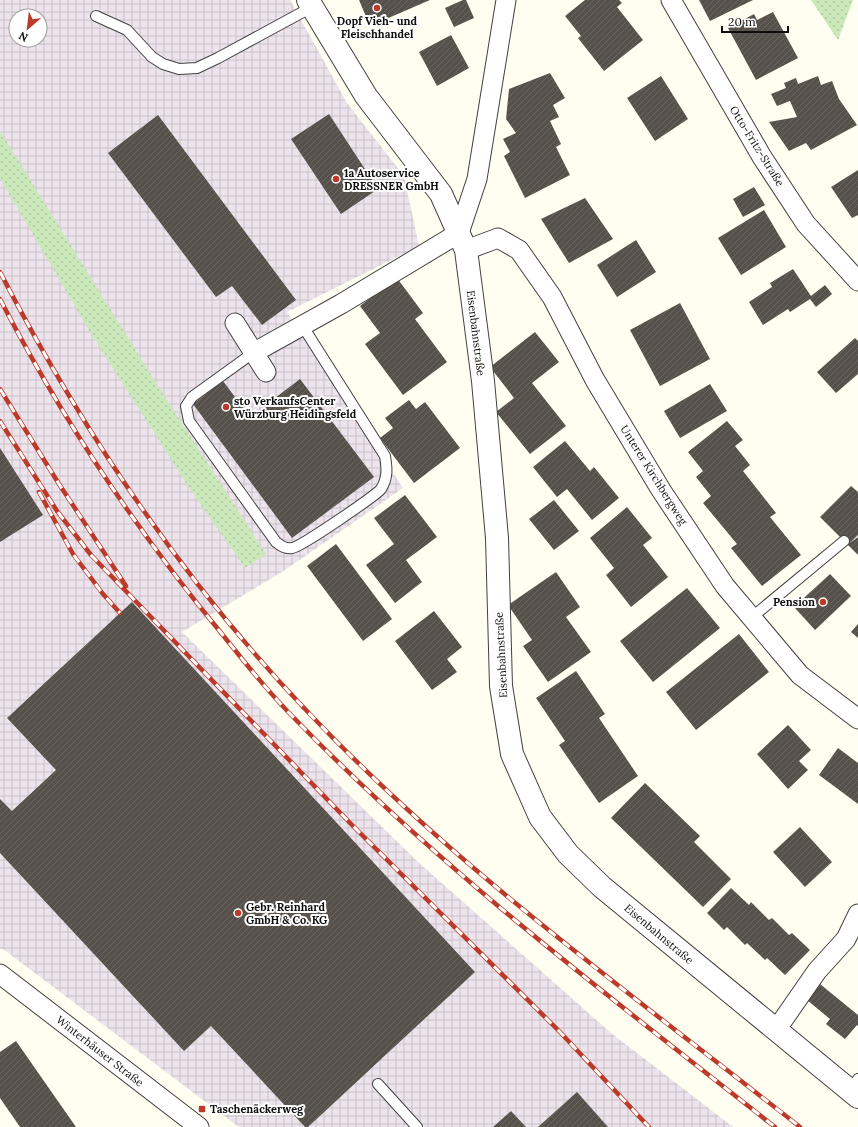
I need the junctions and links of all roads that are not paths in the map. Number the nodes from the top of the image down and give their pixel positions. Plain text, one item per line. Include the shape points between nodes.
1 (506, 0) edge
2 (670, 0) edge
3 (310, 4) edge
4 (96, 16) dead end
5 (463, 242) junction
6 (858, 281) edge
7 (235, 323) dead end
8 (302, 325) junction
9 (253, 353) junction
10 (266, 372) dead end
11 (844, 541) dead end
12 (751, 618) junction
13 (858, 719) edge
14 (858, 914) edge
15 (0, 974) edge
16 (776, 1030) junction
17 (378, 1084) dead end
18 (855, 1089) edge
19 (199, 1127) edge
20 (417, 1127) edge

1 - 5 street, Eisenbahnstraße via 477,180
2 - 6 street, Otto-Fritz-Straße via 762,157 806,224
3 - 4 lane via 197,68 179,69 163,64 127,30
3 - 5 street via 366,96 441,194
5 - 8 street
5 - 12 street, Unterer Kirchbergweg via 498,238 519,250 552,297 595,380 661,490 725,586
5 - 16 street, Eisenbahnstraße via 483,381 496,522 501,686 512,754 540,817 568,854 602,887
7 - 9 street
8 - 9 street
8 - 9 lane via 385,456 387,476 380,490 307,542 292,548 283,548 276,542 189,421 186,406 192,397
9 - 10 street
11 - 12 lane
12 - 13 street, Unterer Kirchbergweg via 800,674
14 - 16 street via 846,938 817,971
15 - 19 street, Winterhäuser Straße
16 - 18 street, Eisenbahnstraße
17 - 20 lane

